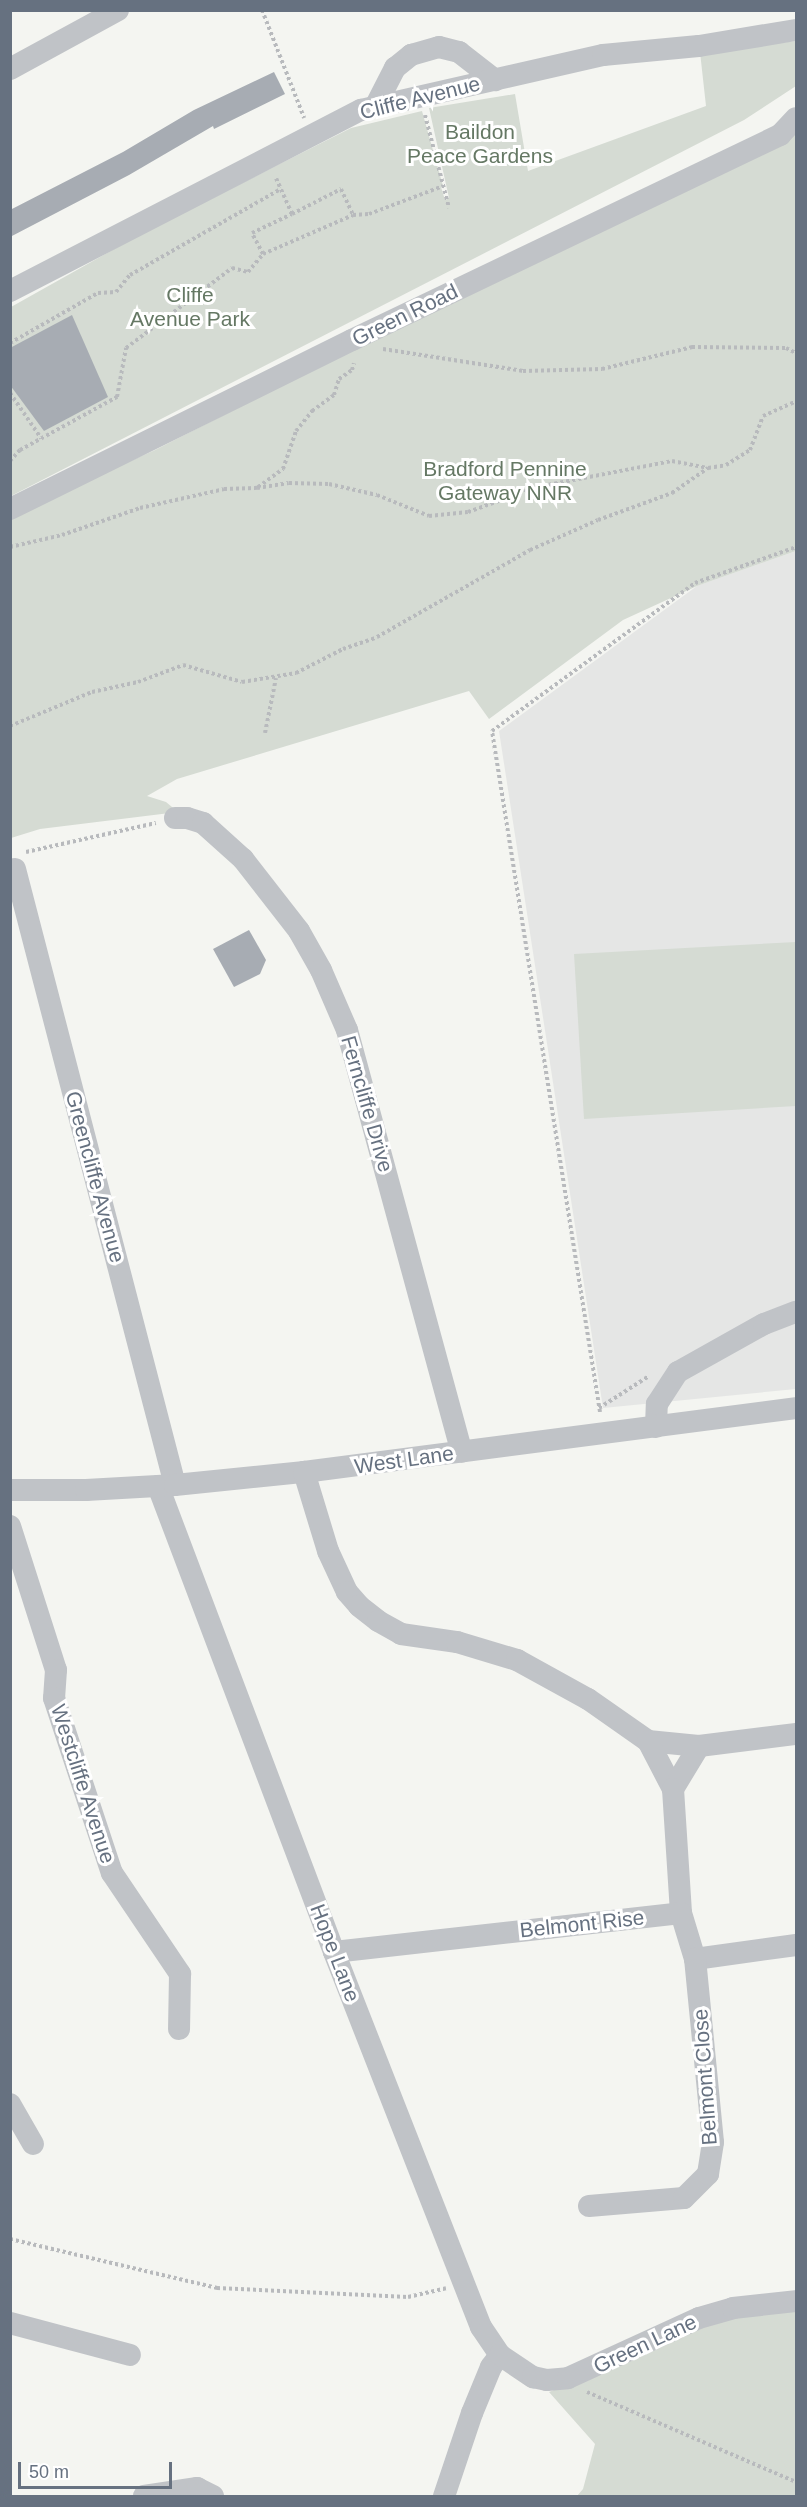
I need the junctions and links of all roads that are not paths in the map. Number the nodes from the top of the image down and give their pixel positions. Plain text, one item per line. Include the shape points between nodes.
1 (118, 10) edge
2 (796, 30) edge
3 (10, 69) edge
4 (495, 80) junction
5 (375, 107) junction
6 (796, 118) edge
7 (10, 291) edge
8 (10, 509) edge
9 (175, 819) road end
10 (19, 861) road end
11 (796, 1312) edge
12 (796, 1408) edge
13 (656, 1427) junction
14 (462, 1452) junction
15 (304, 1472) junction
16 (167, 1485) junction
17 (10, 1490) edge
18 (10, 1526) edge
19 (796, 1734) edge
20 (648, 1741) junction
21 (699, 1746) junction
22 (673, 1789) junction
23 (681, 1913) junction
24 (796, 1945) edge
25 (334, 1952) junction
26 (695, 1959) junction
27 (179, 2029) dead end
28 (10, 2104) edge
29 (33, 2144) dead end
30 (589, 2206) dead end
31 (796, 2301) edge
32 (10, 2323) edge
33 (130, 2355) dead end
34 (500, 2355) junction
35 (144, 2496) edge
36 (213, 2496) edge
37 (444, 2496) edge

1 - 3 street
2 - 4 street, Cliffe Avenue via 603,56
4 - 5 street, Cliffe Avenue
4 - 5 street via 459,52 439,47 411,55 395,68
5 - 7 street, Cliffe Avenue via 361,110
6 - 8 street, Green Road via 780,135
9 - 14 street, Ferncliffe Drive via 203,823 243,859 299,931 321,970 347,1030
10 - 16 street, Greencliffe Avenue
11 - 13 street via 764,1324 678,1372 657,1404
12 - 13 street, West Lane
13 - 14 street, West Lane
14 - 15 street, West Lane
15 - 16 street, West Lane
15 - 20 street via 337,1574 359,1606 378,1621 401,1634 467,1644 517,1660 588,1699
16 - 17 street, West Lane
16 - 25 street, Hope Lane
18 - 27 street, Westcliffe Avenue via 56,1670 54,1698 112,1873 180,1974
19 - 21 street
20 - 21 street
20 - 22 street
21 - 22 street
22 - 23 street
23 - 25 street, Belmont Rise
23 - 26 street
24 - 26 street
25 - 34 street, Hope Lane via 481,2327
26 - 30 street, Belmont Close via 713,2142 708,2174 684,2198
28 - 29 street
31 - 34 street, Green Lane via 733,2308 699,2318 580,2374 559,2380 533,2377
32 - 33 street
34 - 37 street via 472,2413
35 - 36 street via 197,2488

